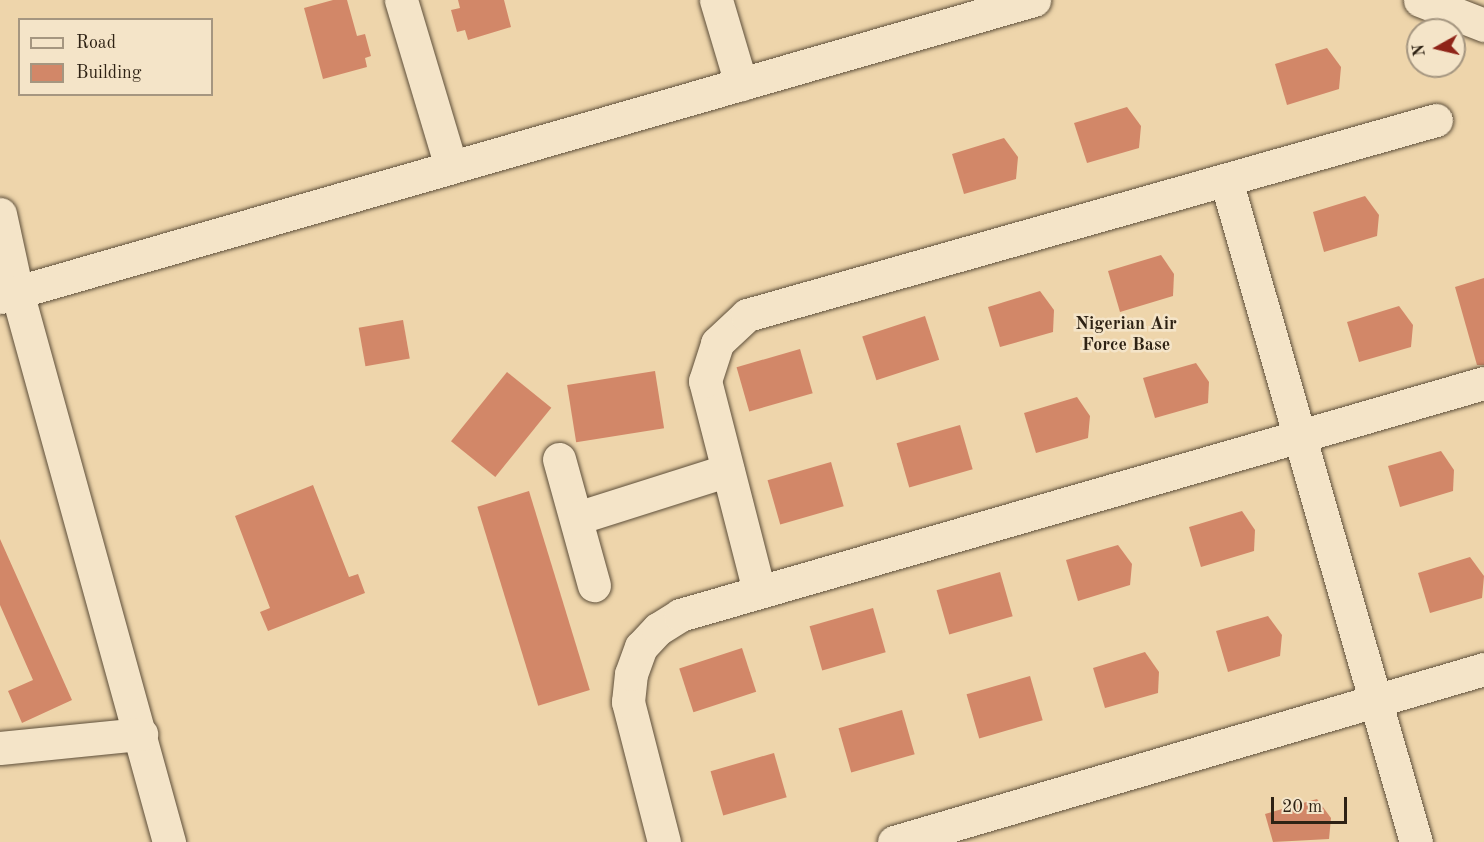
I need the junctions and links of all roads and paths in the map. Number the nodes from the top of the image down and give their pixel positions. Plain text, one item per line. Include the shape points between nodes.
1 (401, 0) edge
2 (716, 0) edge
3 (1034, 0) edge
4 (1420, 0) edge
5 (1484, 25) edge
6 (741, 84) junction
7 (1436, 120) dead end
8 (451, 167) junction
9 (1226, 180) junction
10 (0, 214) edge
11 (9, 294) edge
12 (1484, 383) edge
13 (1298, 437) junction
14 (559, 459) dead end
15 (728, 470) junction
16 (577, 518) junction
17 (594, 585) dead end
18 (759, 591) junction
19 (1484, 669) edge
20 (1374, 701) junction
21 (141, 735) junction
22 (0, 748) edge
23 (169, 842) edge
24 (664, 842) edge
25 (894, 842) edge
26 (1416, 842) edge

1 - 8 street
2 - 6 street
3 - 6 street
4 - 5 street
6 - 8 street
7 - 9 street
8 - 11 street
9 - 13 street
9 - 15 street via 747,315 717,343 705,381
10 - 11 street
11 - 21 street
12 - 13 street
13 - 18 street
13 - 20 street
14 - 16 street
15 - 16 street
15 - 18 street
16 - 17 street
18 - 24 street via 680,615 658,629 638,656 628,702
19 - 20 street
20 - 25 street
20 - 26 street
21 - 22 street
21 - 23 street

